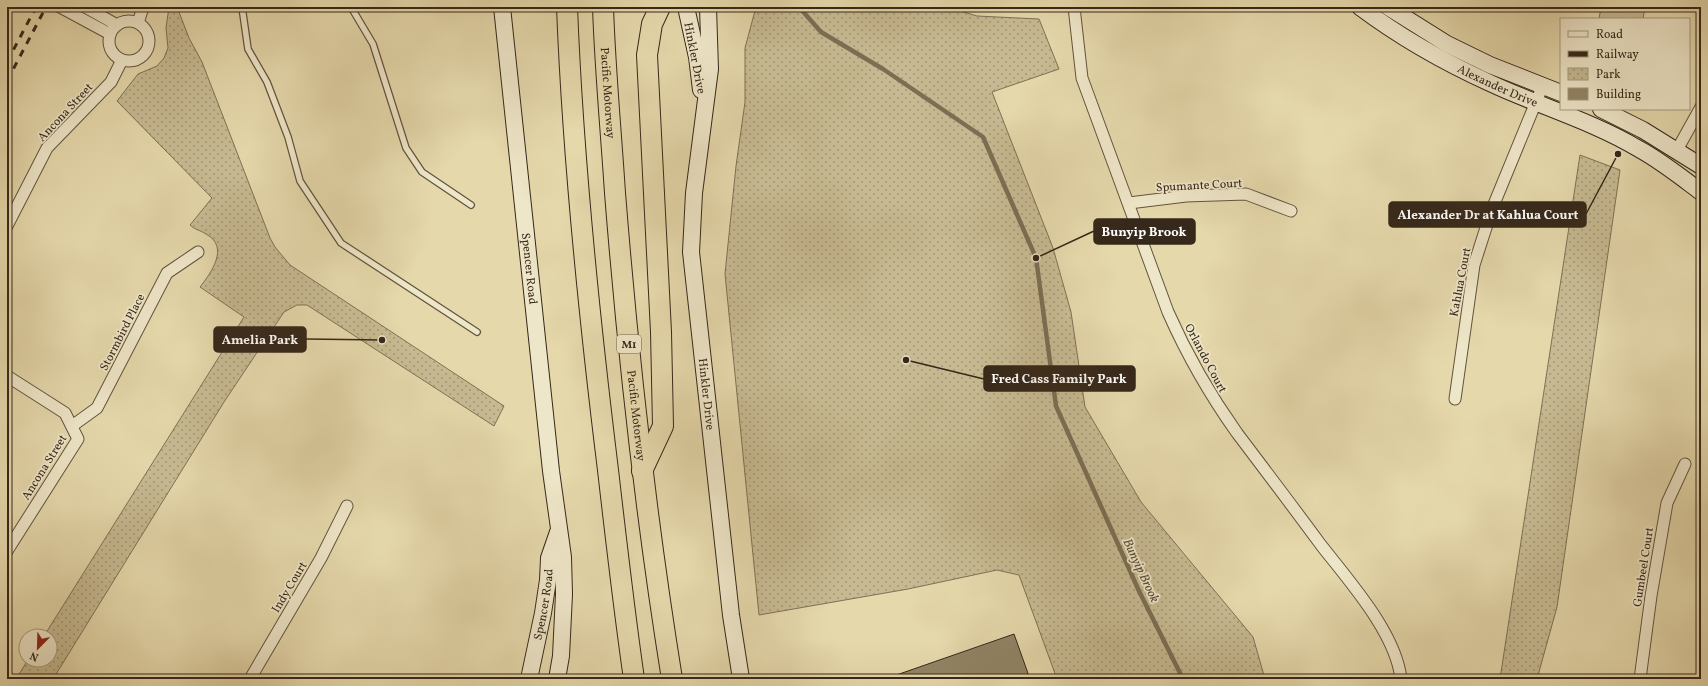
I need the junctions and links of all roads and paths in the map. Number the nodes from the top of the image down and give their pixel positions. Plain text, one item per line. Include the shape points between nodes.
1 (60, 7) edge
2 (85, 7) edge
3 (143, 7) edge
4 (242, 7) edge
5 (351, 7) edge
6 (502, 7) edge
7 (567, 7) edge
8 (602, 7) edge
9 (660, 7) edge
10 (686, 7) edge
11 (708, 7) edge
12 (1074, 7) edge
13 (1360, 7) edge
14 (1388, 7) edge
15 (138, 23) junction
16 (117, 25) junction
17 (110, 34) junction
18 (122, 60) junction
19 (1543, 85) junction
20 (1560, 92) edge
21 (1536, 103) junction
22 (1701, 106) edge
23 (704, 109) junction
24 (1603, 110) edge
25 (1677, 150) junction
26 (1701, 166) edge
27 (1701, 192) edge
28 (1129, 203) junction
29 (471, 205) dead end
30 (1291, 212) dead end
31 (7, 226) edge
32 (198, 252) dead end
33 (477, 332) dead end
34 (7, 376) edge
35 (1455, 399) dead end
36 (72, 426) junction
37 (1685, 464) dead end
38 (642, 472) junction
39 (347, 506) dead end
40 (559, 530) junction
41 (7, 551) edge
42 (250, 679) edge
43 (530, 679) edge
44 (557, 679) edge
45 (634, 679) edge
46 (672, 679) edge
47 (741, 679) edge
48 (1401, 679) edge
49 (1640, 679) edge

1 - 17 street
2 - 16 street
3 - 15 street
4 - 33 lane via 248,49 269,89 288,137 300,181 341,243
5 - 29 lane via 373,44 406,148 422,172
6 - 40 street, Spencer Road
7 - 45 highway via 581,219 594,355
8 - 38 highway, Pacific Motorway / M1 via 619,246
9 - 38 highway via 652,24 647,55 661,332 663,426
10 - 23 street, Hinkler Drive
11 - 23 street, Hinkler Drive via 710,69
12 - 28 street, Orlando Court via 1082,78
13 - 21 street, Alexander Drive via 1428,52 1491,84
14 - 19 street, Alexander Drive via 1447,44 1490,65
15 - 16 street via 127,21
15 - 18 street via 147,32 148,45 136,60
16 - 17 street
17 - 18 street via 110,47
18 - 31 street, Ancona Street via 111,82 47,148
19 - 20 street, Alexander Drive
19 - 21 street, Kahlua Court
21 - 27 street, Alexander Drive via 1638,148
21 - 35 street, Kahlua Court via 1492,209 1474,265
22 - 25 street
23 - 47 street, Hinkler Drive via 694,193 692,272 731,615
24 - 25 street
25 - 26 street
28 - 30 street, Spumante Court via 1246,194
28 - 48 street, Orlando Court via 1168,312 1188,356 1237,433 1372,612 1400,665
32 - 36 street, Stormbird Place via 167,273 97,408
34 - 36 street, Ancona Street via 65,413
36 - 41 street, Ancona Street via 78,439
37 - 49 street, Gumbeel Court via 1667,503
38 - 46 highway, Pacific Motorway / M1
39 - 42 street, Indy Court via 321,558
40 - 43 street, Spencer Road via 549,558 543,613
40 - 44 street, Spencer Road via 564,594 561,656

